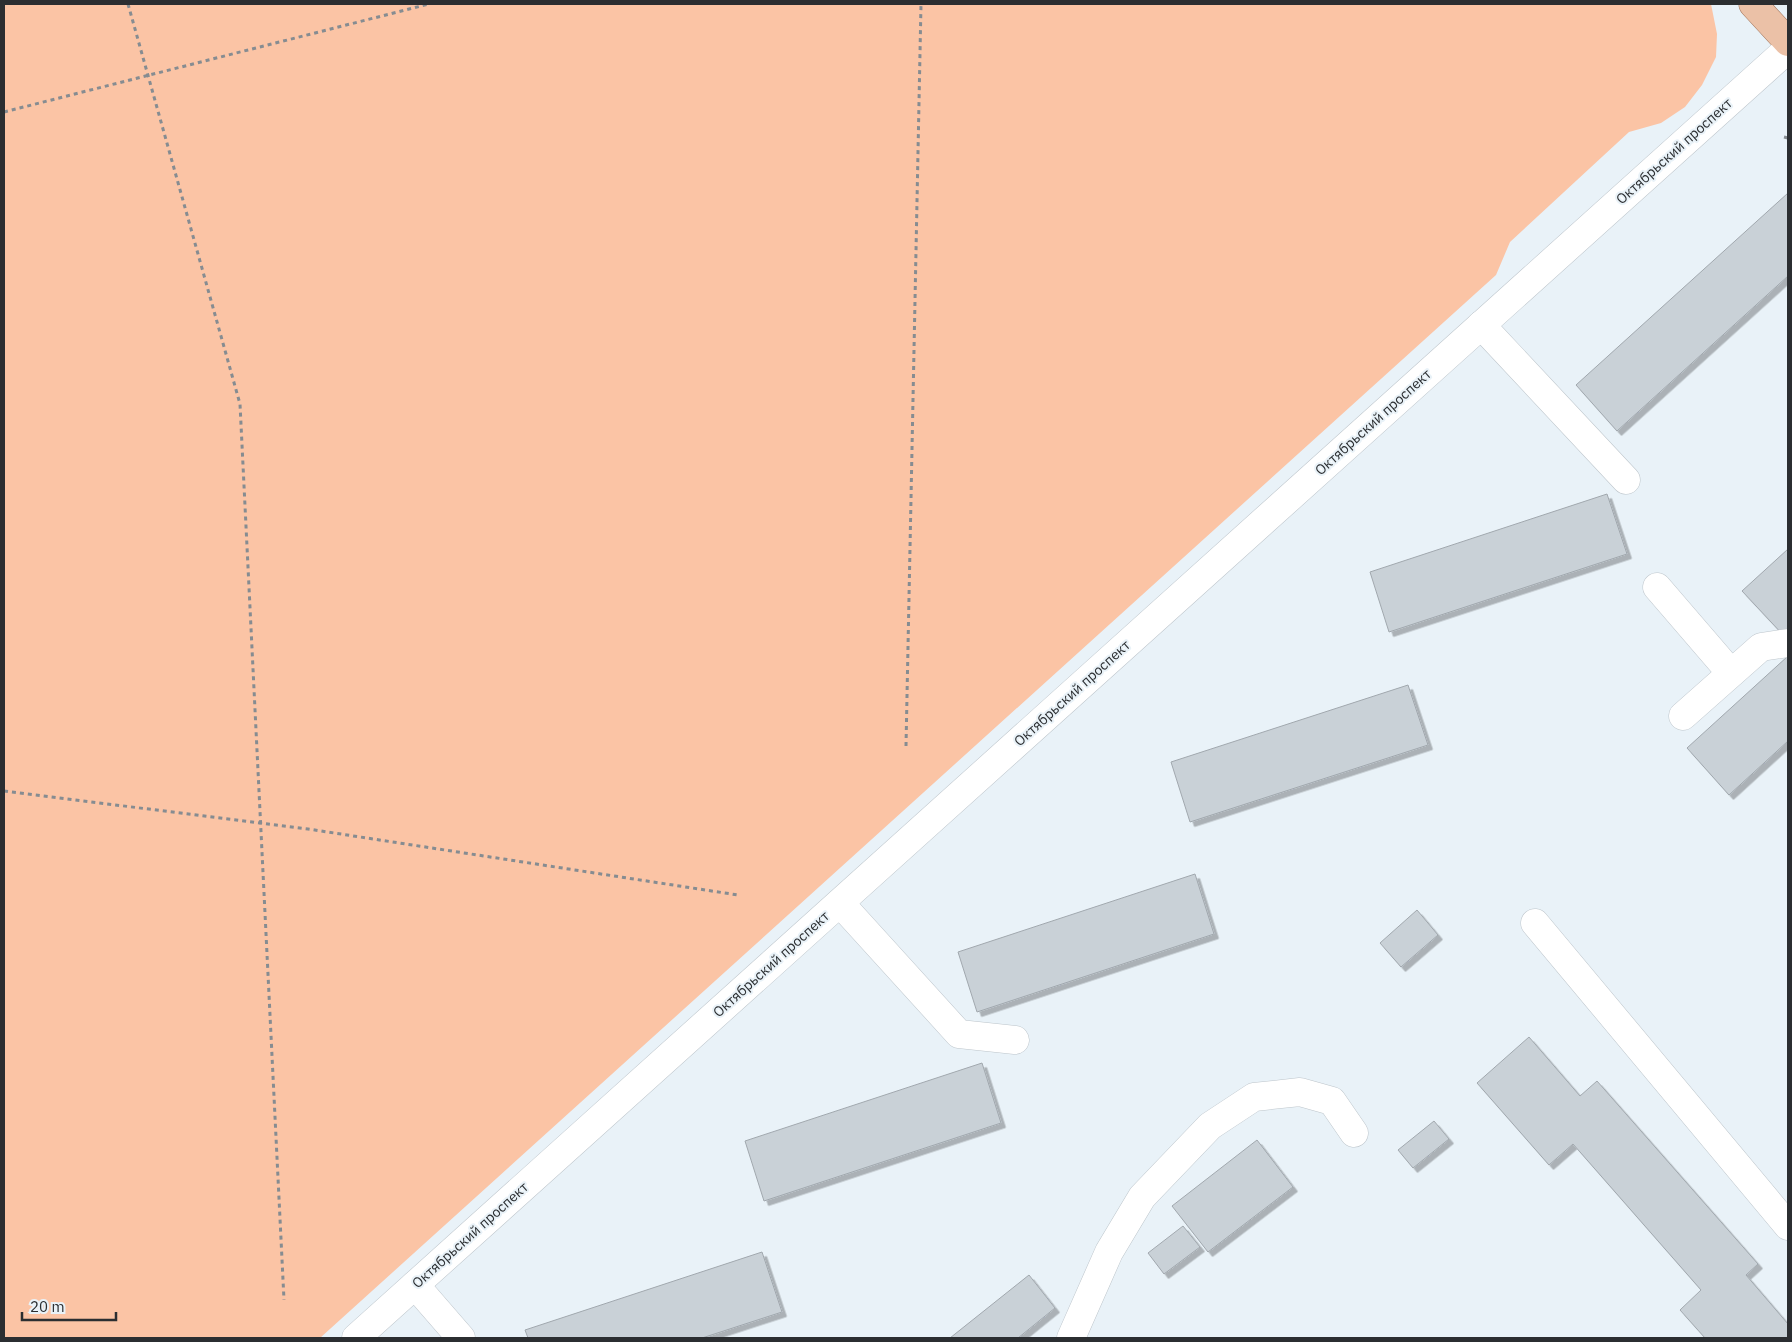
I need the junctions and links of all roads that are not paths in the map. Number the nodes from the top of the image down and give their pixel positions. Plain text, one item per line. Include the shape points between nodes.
1 (1753, 4) edge
2 (1788, 42) edge
3 (1788, 49) edge
4 (1481, 325) junction
5 (1626, 480) dead end
6 (1657, 587) dead end
7 (1788, 643) edge
8 (1731, 673) junction
9 (1684, 716) dead end
10 (840, 903) junction
11 (1535, 923) dead end
12 (1015, 1040) dead end
13 (1354, 1133) dead end
14 (1788, 1226) edge
15 (415, 1285) junction
16 (356, 1338) edge
17 (461, 1338) edge
18 (1071, 1338) edge

1 - 2 main road
3 - 4 street, Октябрьский проспект
4 - 5 street
4 - 10 street, Октябрьский проспект
6 - 8 street
7 - 8 street via 1761,647
8 - 9 street
10 - 12 street via 959,1034
10 - 15 street, Октябрьский проспект
11 - 14 street
13 - 18 street via 1332,1101 1300,1092 1254,1097 1210,1126 1142,1197 1108,1252
15 - 16 street, Октябрьский проспект
15 - 17 street

